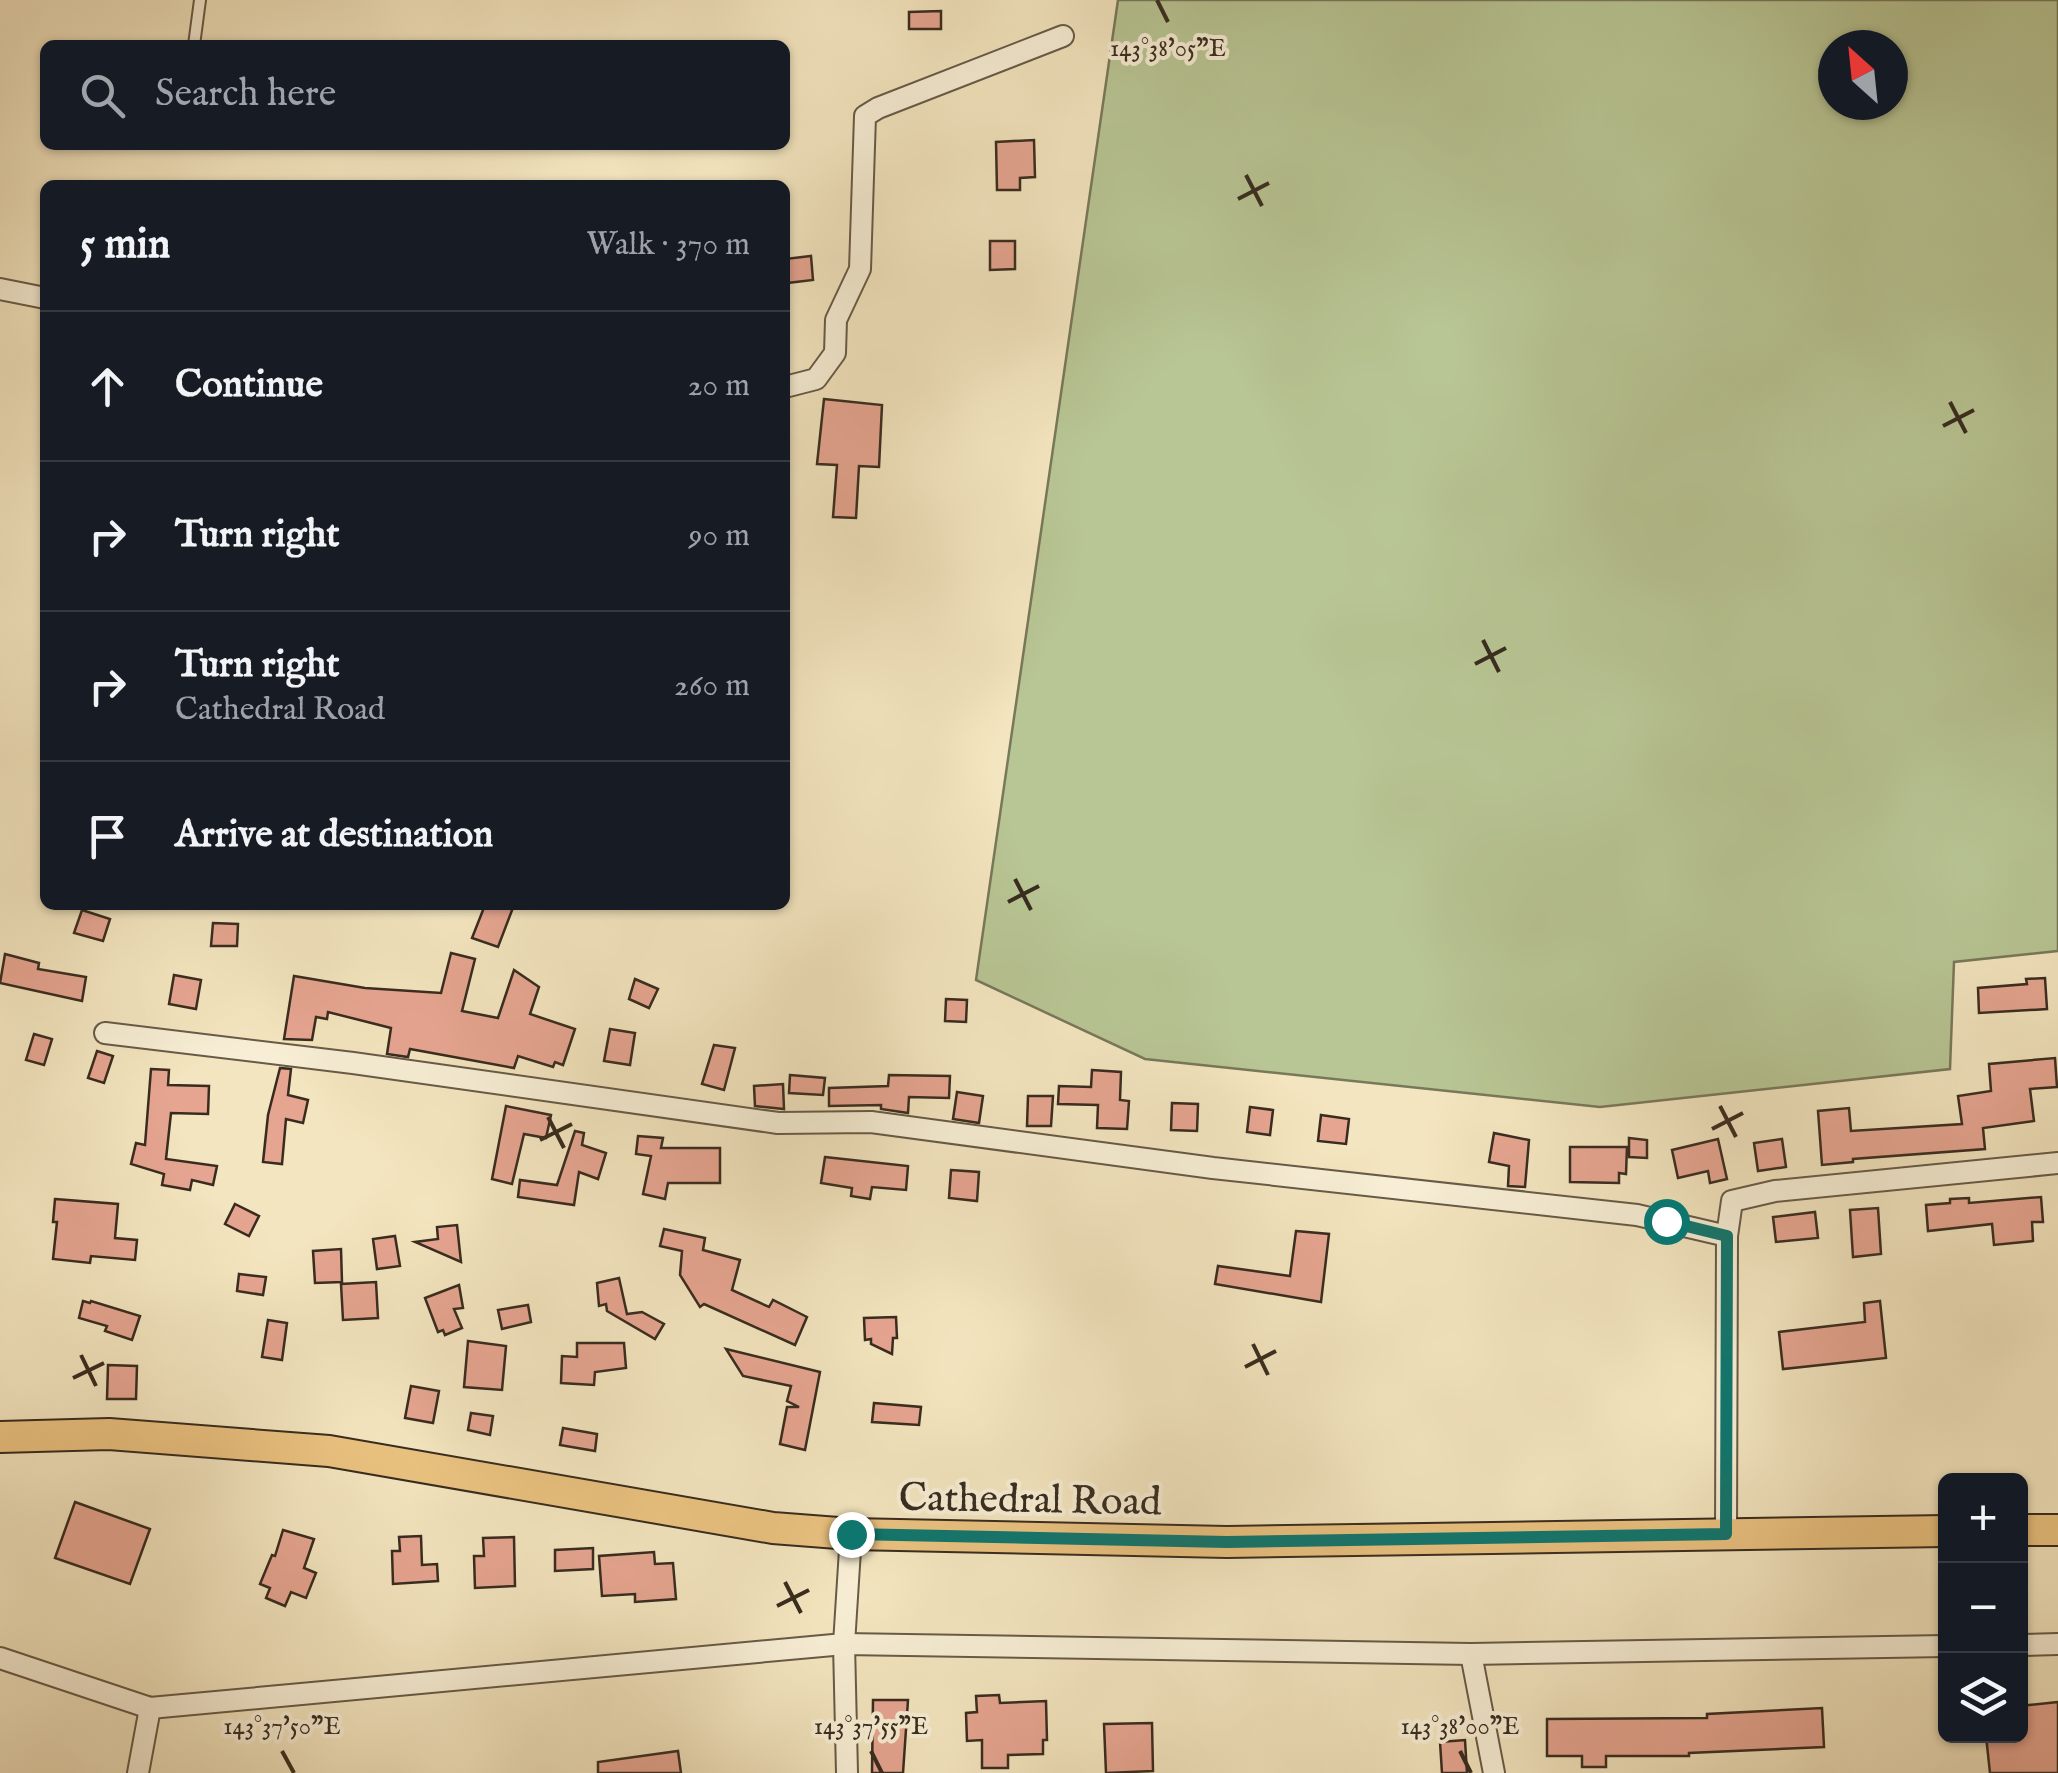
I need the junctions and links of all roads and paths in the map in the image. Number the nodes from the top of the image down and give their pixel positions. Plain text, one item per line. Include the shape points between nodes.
1 (200, 0) edge
2 (1063, 36) dead end
3 (195, 40) edge
4 (0, 289) edge
5 (40, 297) edge
6 (790, 386) edge
7 (105, 1032) dead end
8 (2058, 1163) edge
9 (1727, 1236) junction
10 (0, 1437) edge
11 (2028, 1530) edge
12 (2058, 1530) edge
13 (1938, 1531) edge
14 (851, 1534) junction
15 (1726, 1534) junction
16 (844, 1644) junction
17 (2028, 1644) edge
18 (2058, 1644) edge
19 (1938, 1646) edge
20 (1471, 1654) junction
21 (0, 1658) edge
22 (150, 1708) junction
23 (138, 1773) edge
24 (847, 1773) edge
25 (1494, 1773) edge

1 - 3 lane
2 - 6 street via 864,116 860,268 836,320 835,353 816,378
4 - 5 street
7 - 9 street via 778,1123 871,1122 1637,1214
8 - 9 street via 1732,1201
9 - 15 street
10 - 14 main road, Cathedral Road via 108,1434 329,1450 773,1528
11 - 12 main road
13 - 15 main road, Cathedral Road
14 - 15 main road, Cathedral Road via 1227,1542
14 - 16 street
16 - 20 street
16 - 22 street
16 - 24 street
17 - 18 street
19 - 20 street
20 - 25 street
21 - 22 street
22 - 23 street

